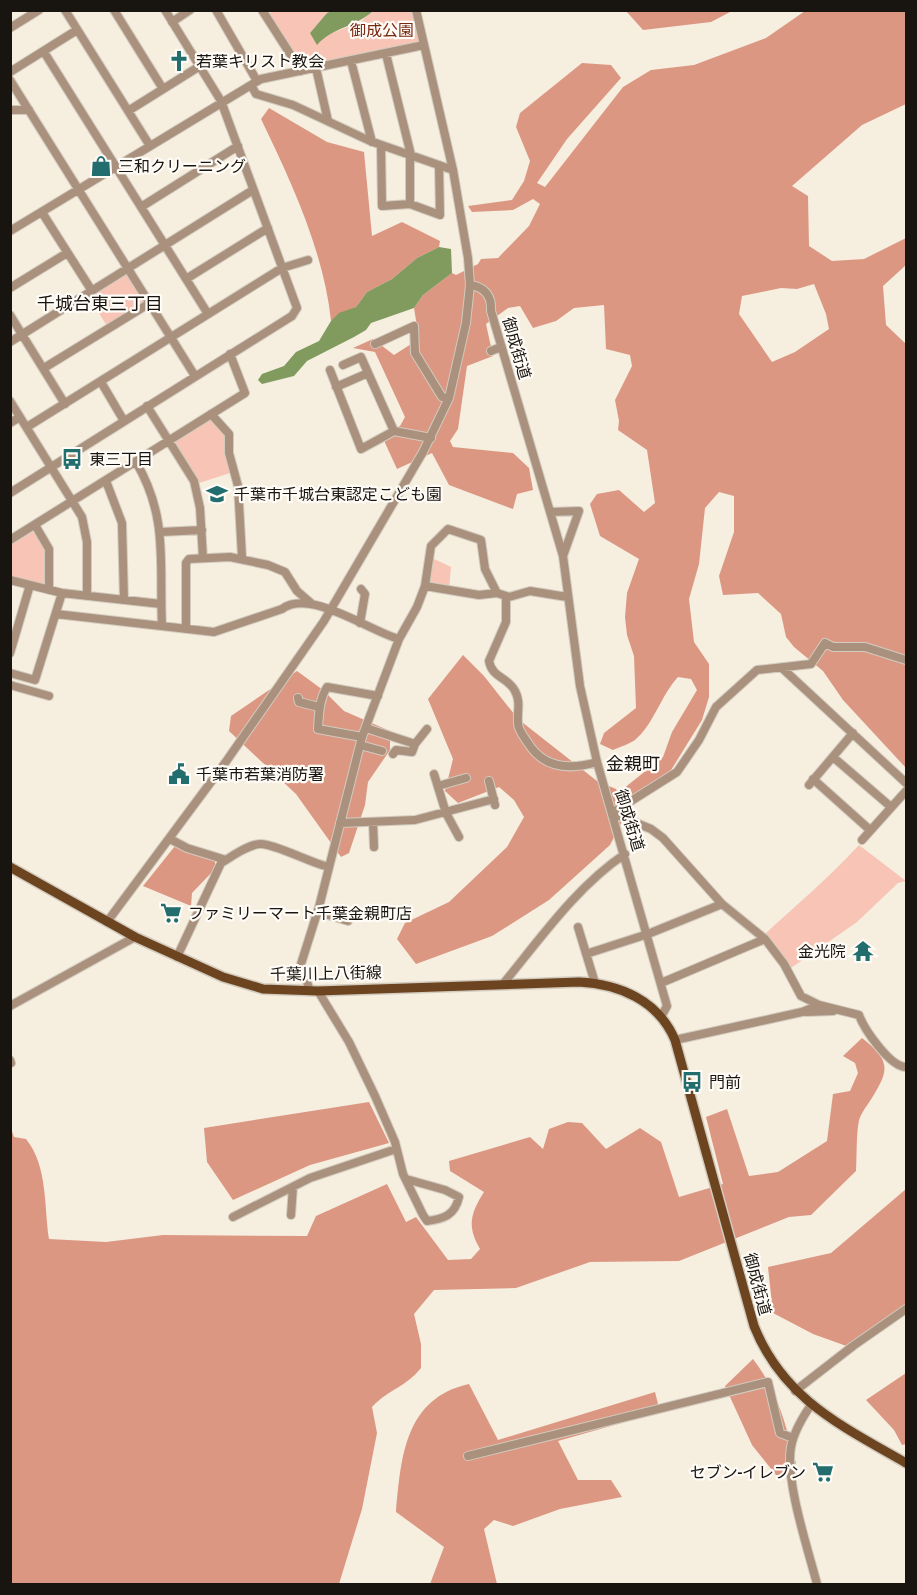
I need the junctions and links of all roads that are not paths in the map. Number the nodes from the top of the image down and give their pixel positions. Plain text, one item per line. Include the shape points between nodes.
1 (39, 10) edge
2 (65, 10) edge
3 (114, 10) edge
4 (165, 10) edge
5 (190, 10) edge
6 (216, 10) edge
7 (426, 10) edge
8 (263, 11) edge
9 (416, 13) edge
10 (172, 22) junction
11 (10, 28) edge
12 (77, 30) junction
13 (424, 45) junction
14 (44, 52) junction
15 (386, 54) junction
16 (351, 61) junction
17 (200, 66) junction
18 (316, 68) junction
19 (300, 71) junction
20 (10, 72) edge
21 (10, 80) edge
22 (254, 83) junction
23 (163, 89) junction
24 (221, 101) junction
25 (10, 110) edge
26 (29, 110) junction
27 (128, 111) junction
28 (328, 121) junction
29 (377, 143) junction
30 (150, 146) junction
31 (238, 146) junction
32 (411, 155) junction
33 (439, 165) junction
34 (116, 167) junction
35 (453, 170) junction
36 (80, 190) junction
37 (253, 190) junction
38 (410, 204) junction
39 (141, 207) junction
40 (43, 214) junction
41 (268, 228) junction
42 (10, 232) edge
43 (165, 246) junction
44 (67, 253) junction
45 (308, 260) dead end
46 (129, 268) junction
47 (282, 268) junction
48 (186, 279) junction
49 (470, 285) junction
50 (10, 288) edge
51 (92, 291) junction
52 (150, 303) junction
53 (208, 314) junction
54 (10, 315) edge
55 (22, 334) junction
56 (171, 337) junction
57 (10, 342) edge
58 (375, 344) dead end
59 (501, 347) junction
60 (491, 351) dead end
61 (230, 354) junction
62 (343, 365) dead end
63 (44, 369) junction
64 (330, 370) dead end
65 (368, 373) junction
66 (195, 376) junction
67 (100, 382) junction
68 (336, 387) junction
69 (449, 398) junction
70 (10, 401) edge
71 (65, 404) junction
72 (147, 406) junction
73 (212, 414) junction
74 (20, 417) junction
75 (124, 421) junction
76 (10, 423) edge
77 (27, 428) junction
78 (394, 431) junction
79 (431, 438) junction
80 (169, 440) junction
81 (136, 462) junction
82 (51, 466) junction
83 (106, 481) junction
84 (11, 491) edge
85 (73, 501) junction
86 (550, 512) junction
87 (35, 525) junction
88 (202, 530) junction
89 (161, 532) junction
90 (10, 540) edge
91 (563, 556) junction
92 (242, 557) junction
93 (203, 558) junction
94 (10, 580) edge
95 (30, 585) junction
96 (425, 586) junction
97 (361, 589) dead end
98 (49, 590) junction
99 (497, 593) junction
100 (62, 594) junction
101 (87, 596) junction
102 (506, 597) junction
103 (567, 597) junction
104 (124, 600) junction
105 (161, 604) junction
106 (312, 604) junction
107 (330, 610) junction
108 (56, 614) junction
109 (360, 623) junction
110 (162, 626) junction
111 (186, 629) junction
112 (399, 639) junction
113 (10, 653) edge
114 (906, 660) edge
115 (782, 668) junction
116 (10, 673) edge
117 (10, 685) edge
118 (49, 696) dead end
119 (378, 696) junction
120 (298, 698) dead end
121 (319, 707) junction
122 (366, 728) junction
123 (427, 729) dead end
124 (853, 734) junction
125 (361, 741) junction
126 (415, 744) junction
127 (382, 751) dead end
128 (393, 754) dead end
129 (833, 757) junction
130 (597, 762) junction
131 (434, 774) dead end
132 (466, 778) dead end
133 (489, 781) dead end
134 (906, 783) edge
135 (438, 786) junction
136 (906, 790) edge
137 (891, 807) junction
138 (393, 810) dead end
139 (446, 813) junction
140 (612, 813) junction
141 (394, 821) junction
142 (374, 822) junction
143 (340, 823) junction
144 (870, 831) junction
145 (459, 837) dead end
146 (170, 839) junction
147 (861, 840) dead end
148 (374, 847) dead end
149 (625, 854) junction
150 (226, 860) junction
151 (10, 867) edge
152 (329, 867) junction
153 (722, 904) junction
154 (318, 912) junction
155 (348, 921) dead end
156 (107, 922) junction
157 (578, 927) dead end
158 (648, 934) junction
159 (135, 937) junction
160 (765, 939) junction
161 (586, 954) junction
162 (177, 957) junction
163 (596, 983) junction
164 (662, 983) junction
165 (503, 984) junction
166 (314, 991) junction
167 (819, 1005) junction
168 (10, 1006) edge
169 (840, 1011) junction
170 (802, 1012) junction
171 (661, 1017) junction
172 (675, 1040) junction
173 (906, 1067) edge
174 (396, 1149) junction
175 (406, 1179) junction
176 (292, 1187) junction
177 (263, 1204) junction
178 (262, 1215) dead end
179 (291, 1215) dead end
180 (233, 1217) dead end
181 (906, 1309) edge
182 (795, 1391) junction
183 (811, 1405) junction
184 (793, 1438) junction
185 (468, 1456) dead end
186 (906, 1463) edge
187 (817, 1584) edge

1 - 11 street
2 - 12 street
3 - 23 street
4 - 10 street
5 - 10 street
6 - 22 street
7 - 9 street
8 - 19 street
9 - 13 street
10 - 17 street
12 - 14 street
12 - 27 street
13 - 15 street
13 - 35 street
14 - 20 street
14 - 34 street
15 - 16 street
15 - 32 street
16 - 18 street
16 - 29 street
17 - 23 street
17 - 24 street
18 - 19 street
18 - 28 street
19 - 22 street
21 - 26 street
22 - 24 street
22 - 28 street via 256,94
23 - 27 street
24 - 30 street
24 - 31 street
25 - 26 street
26 - 36 street
27 - 30 street
28 - 29 street
29 - 32 street
29 - 38 street via 382,206
30 - 34 street
31 - 37 street
31 - 39 street
32 - 33 street
32 - 38 street
33 - 35 street
33 - 38 street via 440,215
34 - 36 street
34 - 39 street
35 - 49 street
36 - 40 street
36 - 46 street
37 - 41 street
37 - 43 street
39 - 43 street
40 - 42 street
40 - 44 street
41 - 47 street
41 - 48 street
43 - 46 street
43 - 48 street
44 - 50 street
44 - 51 street
45 - 47 street
46 - 51 street
46 - 52 street
47 - 53 street
47 - 61 street via 297,308 295,312
48 - 53 street
49 - 59 street, 御成街道 via 482,288 489,297
49 - 69 street via 463,344
51 - 55 street
52 - 56 street
52 - 63 street
53 - 56 street
54 - 55 street
55 - 57 street
55 - 63 street
56 - 66 street
56 - 67 street
58 - 69 street via 414,326 417,359 442,396
59 - 60 street
59 - 86 street, 御成街道
61 - 66 street
61 - 73 street via 245,393
62 - 65 street via 362,357
63 - 71 street
64 - 68 street
65 - 68 street
65 - 78 street
66 - 72 street
67 - 71 street
67 - 75 street
68 - 78 street via 361,449
69 - 79 street
70 - 74 street
71 - 77 street
72 - 75 street
72 - 80 street
73 - 80 street
73 - 92 street via 229,434 229,453 238,486
74 - 76 street
74 - 77 street
75 - 82 street
77 - 82 street
78 - 79 street
79 - 107 street
80 - 81 street
80 - 88 street via 194,481
81 - 83 street
81 - 89 street via 152,493
82 - 84 street
82 - 85 street
83 - 85 street
83 - 104 street via 122,523
85 - 87 street
85 - 101 street via 86,528
86 - 91 street, 御成街道
86 - 91 street via 579,511
87 - 90 street
87 - 98 street via 49,549
88 - 89 street
88 - 93 street
89 - 105 street
91 - 103 street, 御成街道
92 - 93 street
92 - 106 street via 285,572 297,591
93 - 111 street via 186,562
94 - 95 street
95 - 98 street
95 - 113 street
96 - 99 street via 479,596
96 - 99 street via 431,546 448,530 481,540 485,569
96 - 112 street
97 - 109 street via 365,594
98 - 100 street
99 - 102 street
100 - 101 street
100 - 108 street
101 - 104 street
102 - 103 street via 530,591
102 - 130 street via 506,622 489,661 494,674 515,690 520,731 537,756 556,766
103 - 130 street, 御成街道 via 580,686
104 - 105 street
105 - 110 street
106 - 107 street
106 - 111 street via 290,604 214,632
107 - 109 street
107 - 146 street
108 - 110 street
108 - 116 street via 35,680
109 - 112 street
110 - 111 street
112 - 119 street
114 - 115 street via 865,647 832,647 825,643 813,663
115 - 124 street
115 - 140 street via 757,670 716,707 677,772
117 - 118 street
119 - 121 street via 327,687
119 - 122 street
120 - 121 street via 299,702
121 - 125 street via 318,729
122 - 125 street
122 - 126 street
123 - 126 street
124 - 129 street
124 - 134 street
125 - 127 street
125 - 143 street
126 - 128 street via 412,752 396,750
129 - 137 street
129 - 144 street via 811,782
130 - 140 street, 御成街道
131 - 135 street
132 - 135 street
133 - 139 street via 494,802
135 - 139 street
136 - 137 street
137 - 144 street
138 - 141 street
139 - 141 street
139 - 145 street
140 - 149 street, 御成街道
140 - 153 street via 663,838
141 - 142 street
142 - 143 street
142 - 148 street
143 - 152 street
144 - 147 street
146 - 150 street
146 - 156 street
149 - 158 street, 御成街道
149 - 165 street via 585,888
150 - 152 street via 258,843
150 - 162 street via 221,863
151 - 156 main road, 千葉川上八街線
152 - 154 street
153 - 158 street
153 - 160 street
154 - 155 street
154 - 166 street via 301,964
156 - 159 main road, 千葉川上八街線
157 - 161 street
158 - 161 street
158 - 164 street, 御成街道
159 - 162 main road, 千葉川上八街線
159 - 168 street
160 - 164 street
160 - 167 street via 801,996
161 - 163 street
162 - 166 main road, 千葉川上八街線 via 248,986
163 - 165 main road, 千葉川上八街線
163 - 171 main road, 千葉川上八街線 via 628,992
164 - 171 street, 御成街道 via 668,1006
165 - 166 main road, 千葉川上八街線
166 - 174 street via 356,1055
167 - 169 street
167 - 170 street
169 - 170 street
169 - 173 street via 859,1015 865,1032 898,1065
170 - 172 street
171 - 172 main road, 御成街道
172 - 182 main road, 御成街道 via 754,1326 771,1362
174 - 175 street
174 - 176 street
175 - 175 street via 459,1197 457,1207 446,1218 427,1221
176 - 177 street
176 - 179 street
177 - 178 street
177 - 180 street
181 - 182 street
182 - 183 main road, 御成街道
183 - 184 street
183 - 186 main road
184 - 185 street via 780,1433 768,1382
184 - 187 street via 792,1475

